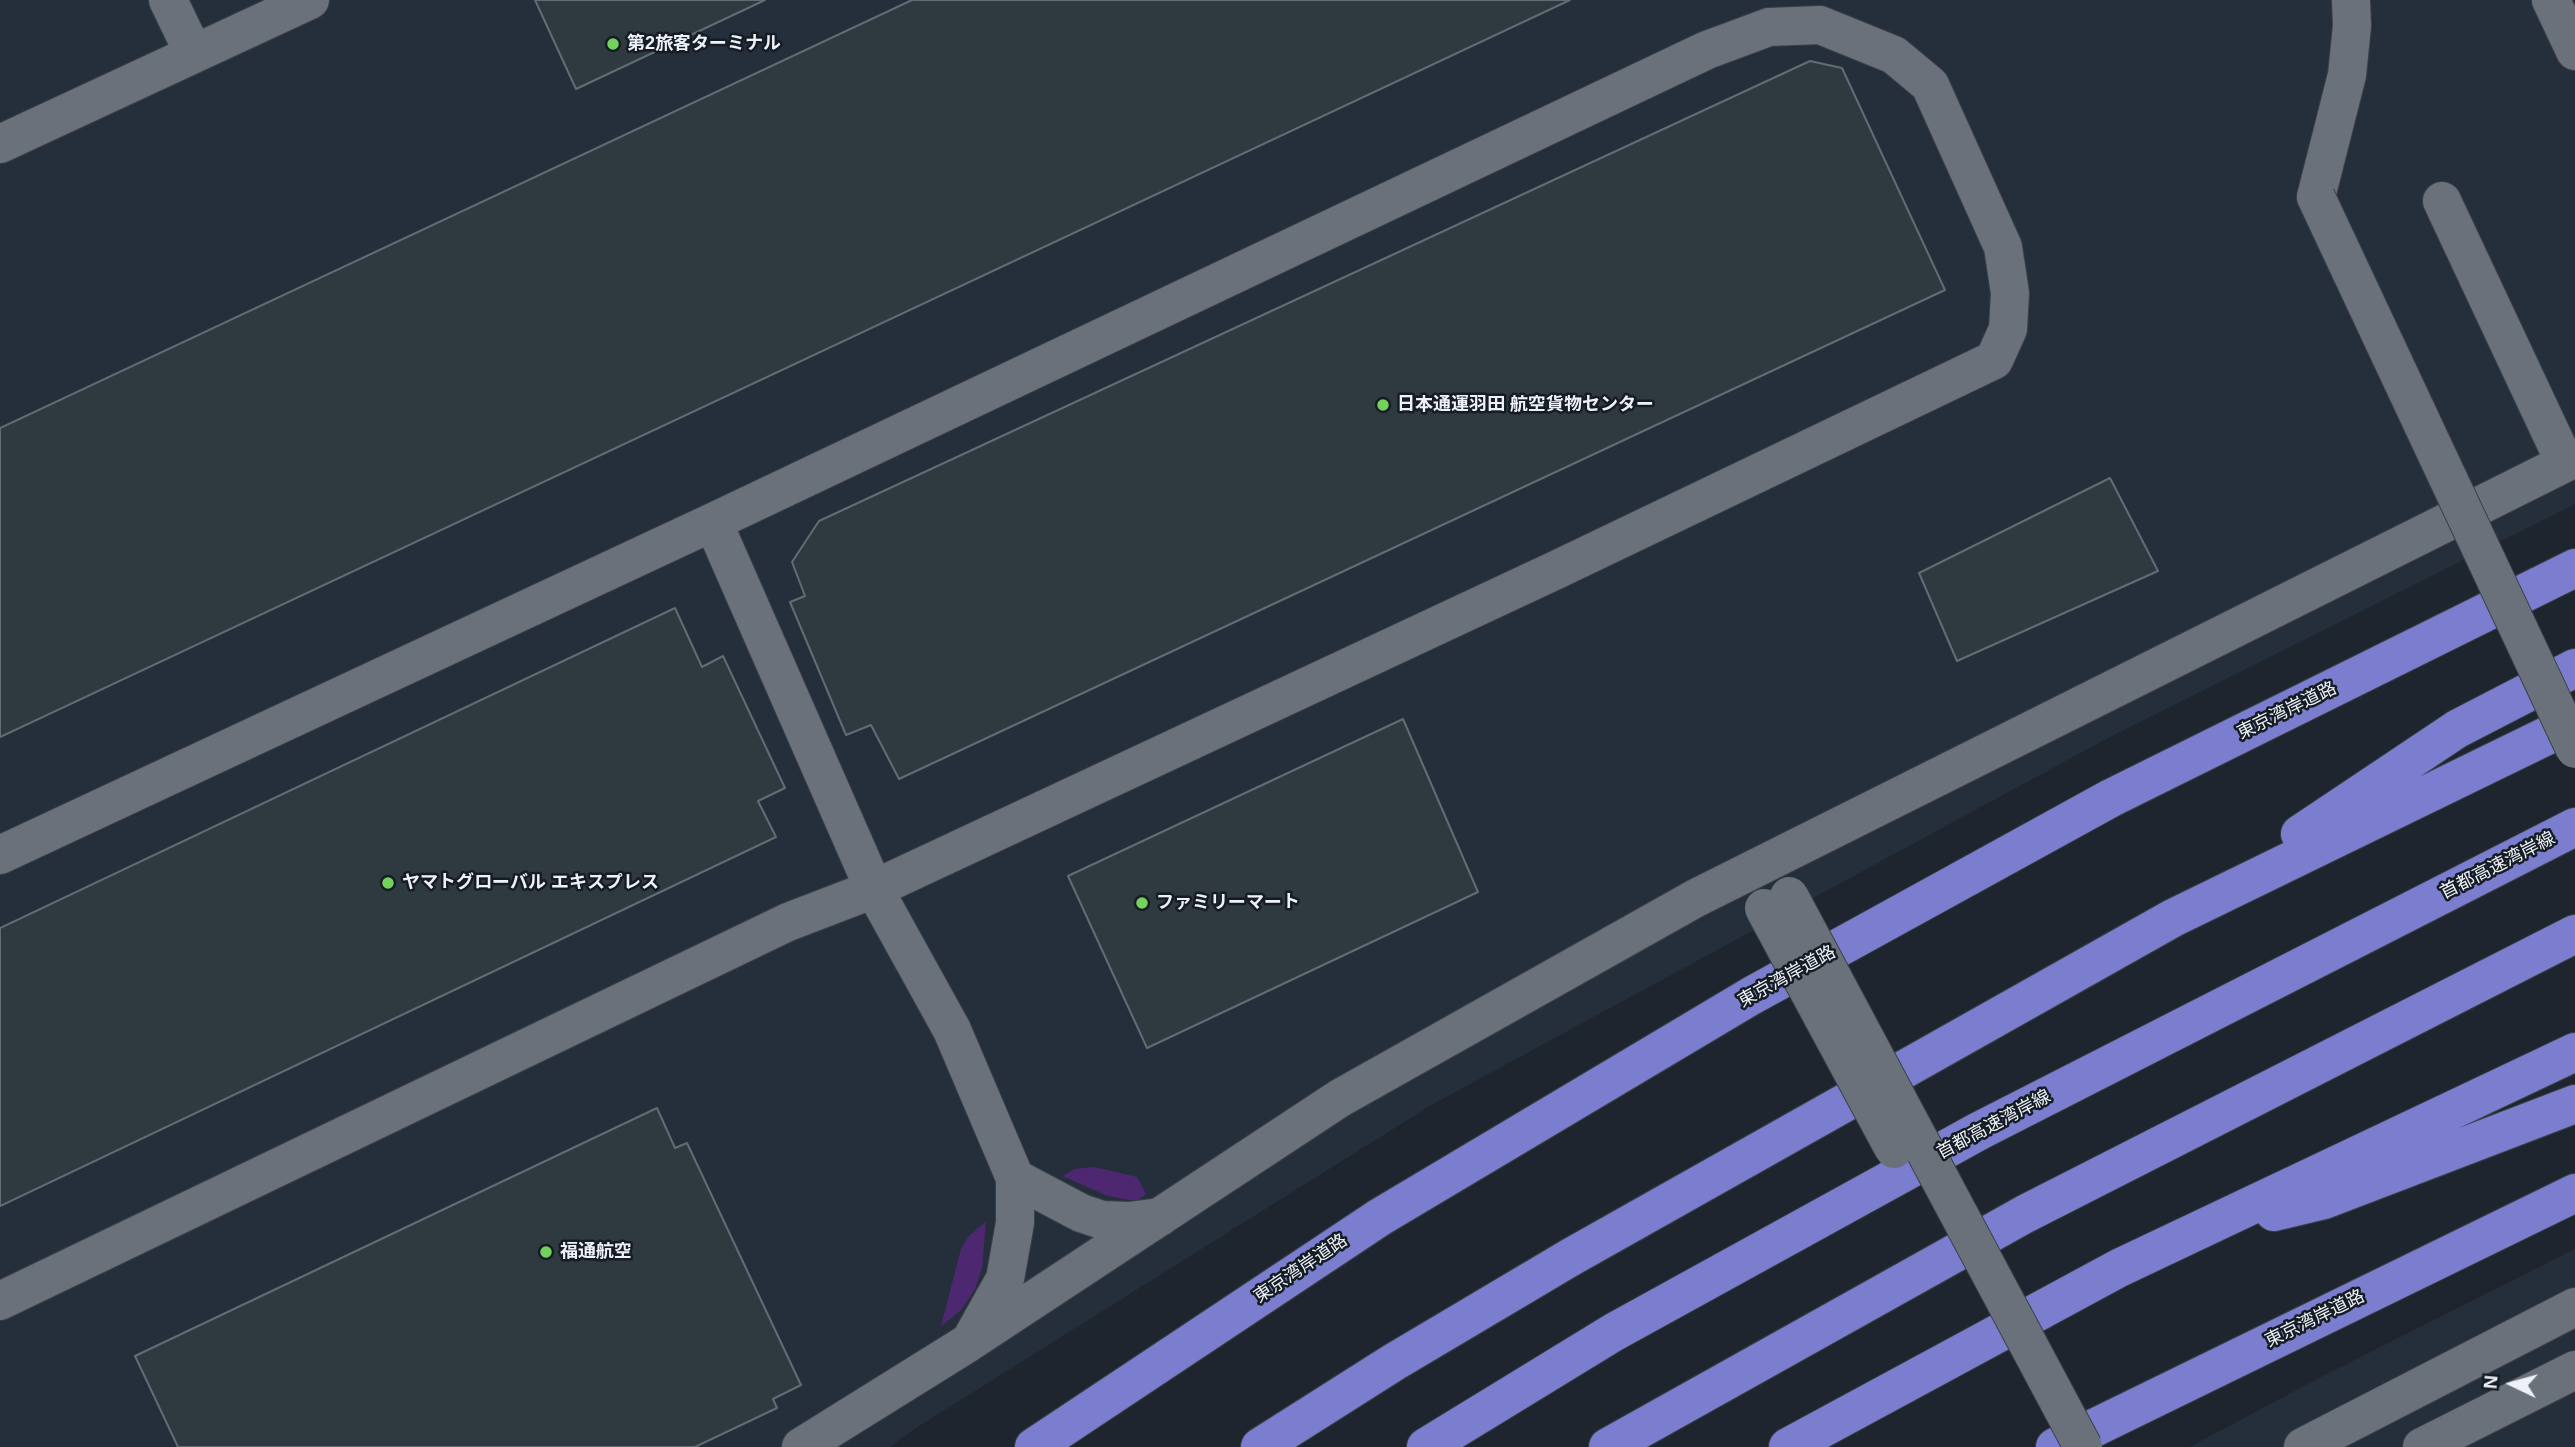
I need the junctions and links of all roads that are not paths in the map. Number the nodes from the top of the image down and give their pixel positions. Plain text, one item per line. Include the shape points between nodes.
1 (168, 0) edge
2 (310, 0) edge
3 (2351, 0) edge
4 (2551, 0) edge
5 (2575, 51) edge
6 (194, 54) junction
7 (0, 144) edge
8 (2442, 201) dead end
9 (2570, 460) edge
10 (713, 522) junction
11 (2575, 568) edge
12 (2575, 668) edge
13 (2575, 722) edge
14 (2575, 749) edge
15 (2575, 827) edge
16 (0, 855) edge
17 (1756, 867) junction
18 (874, 889) junction
19 (1776, 902) junction
20 (2173, 918) junction
21 (2575, 934) edge
22 (2575, 1052) edge
23 (2575, 1104) edge
24 (1015, 1178) junction
25 (2575, 1193) edge
26 (1162, 1217) junction
27 (2202, 1229) junction
28 (0, 1301) edge
29 (2575, 1307) edge
30 (968, 1343) junction
31 (2575, 1370) edge
32 (1798, 1444) edge
33 (801, 1447) edge
34 (1034, 1447) edge
35 (1259, 1447) edge
36 (1426, 1447) edge
37 (1608, 1447) edge
38 (2055, 1447) edge
39 (2083, 1447) edge
40 (2303, 1447) edge
41 (2421, 1447) edge

1 - 6 street
2 - 6 street
3 - 14 street, bridge via 2347,75 2316,197
4 - 5 street
6 - 7 street
8 - 9 street
9 - 17 street
10 - 16 street
10 - 18 street
10 - 18 street via 1707,50 1769,27 1820,26 1894,55 1930,85 2003,247 2010,293 2008,329 1994,360
11 - 34 highway, 東京湾岸道路 via 2111,798 1751,996 1380,1217
12 - 20 highway via 2457,729
13 - 20 highway
15 - 36 highway, 首都高速湾岸線 via 1979,1131 1614,1332
17 - 19 street
17 - 26 street via 1340,1098
18 - 24 street via 952,1030
18 - 28 street via 788,922
19 - 38 street, bridge
19 - 39 street, bridge
20 - 35 highway via 1571,1257
21 - 37 highway via 2025,1214
22 - 27 highway
23 - 27 highway via 2325,1200
24 - 26 street via 1102,1220
24 - 30 street via 1015,1223 1005,1279
25 - 38 highway, 東京湾岸道路
26 - 30 street
27 - 32 highway via 2119,1268
29 - 40 street
30 - 33 street
31 - 41 street

